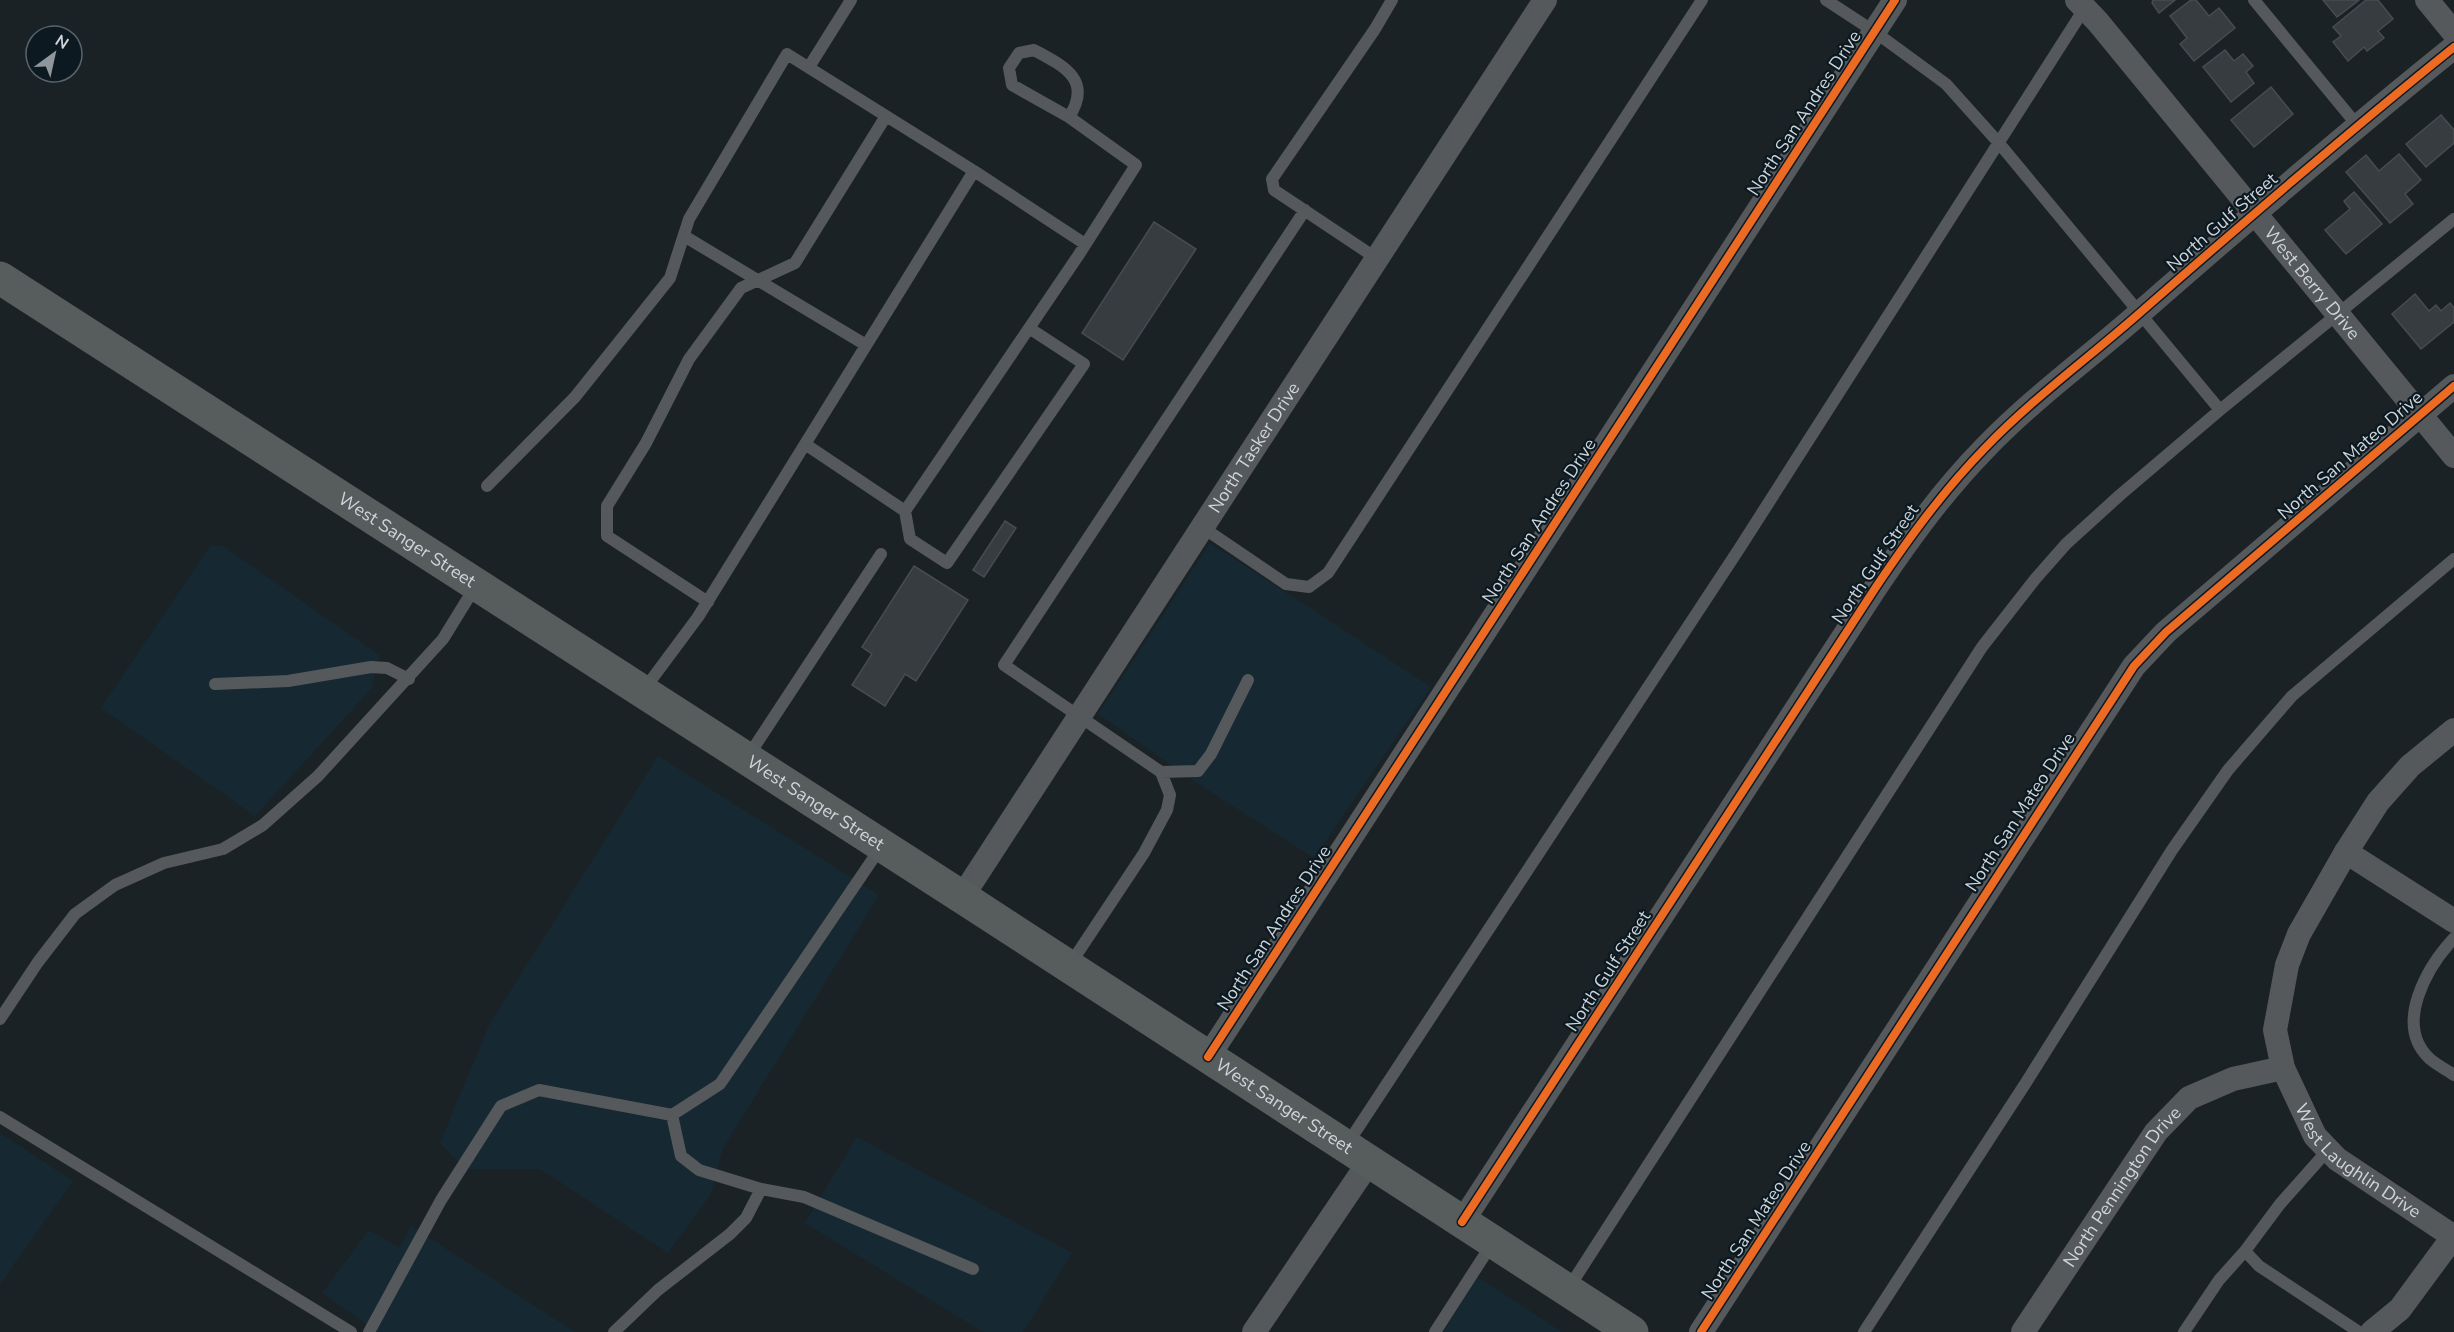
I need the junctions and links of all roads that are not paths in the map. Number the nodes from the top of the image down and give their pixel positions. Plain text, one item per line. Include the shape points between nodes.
1 (851, 0) edge
2 (1392, 0) edge
3 (1545, 0) edge
4 (1702, 0) edge
5 (1827, 0) edge
6 (1895, 0) edge
7 (2254, 0) edge
8 (2427, 0) edge
9 (2084, 3) edge
10 (1875, 32) junction
11 (2454, 33) edge
12 (2454, 47) edge
13 (809, 67) junction
14 (886, 116) junction
15 (1069, 117) junction
16 (2357, 125) junction
17 (1998, 142) junction
18 (974, 171) junction
19 (1305, 210) junction
20 (2254, 213) junction
21 (2454, 219) edge
22 (684, 236) junction
23 (1085, 244) junction
24 (1376, 258) junction
25 (0, 278) edge
26 (756, 281) junction
27 (2139, 314) junction
28 (2338, 314) junction
29 (1029, 328) junction
30 (866, 345) junction
31 (2454, 386) edge
32 (2220, 410) junction
33 (2419, 415) junction
34 (805, 444) junction
35 (2454, 456) edge
36 (487, 486) dead end
37 (905, 512) junction
38 (1202, 527) junction
39 (881, 554) dead end
40 (2454, 559) edge
41 (476, 586) junction
42 (708, 602) junction
43 (409, 679) junction
44 (1248, 680) dead end
45 (215, 684) dead end
46 (642, 692) junction
47 (1080, 716) junction
48 (2454, 730) edge
49 (747, 759) junction
50 (1161, 772) junction
51 (882, 846) junction
52 (2346, 852) junction
53 (962, 897) junction
54 (2454, 921) edge
55 (2454, 938) edge
56 (1068, 967) junction
57 (0, 1019) edge
58 (1208, 1057) junction
59 (2283, 1068) junction
60 (2454, 1075) edge
61 (672, 1115) junction
62 (0, 1117) edge
63 (2328, 1150) junction
64 (1358, 1154) junction
65 (761, 1189) junction
66 (1462, 1222) junction
67 (2454, 1237) edge
68 (1494, 1242) junction
69 (2245, 1251) junction
70 (973, 1269) dead end
71 (1568, 1290) junction
72 (351, 1332) edge
73 (369, 1332) edge
74 (614, 1332) edge
75 (1254, 1332) edge
76 (1435, 1332) edge
77 (1632, 1332) edge
78 (1701, 1332) edge
79 (1864, 1332) edge
80 (2023, 1332) edge
81 (2184, 1332) edge
82 (2359, 1332) edge
83 (2372, 1332) edge

1 - 13 lane
2 - 19 lane via 1272,178 1274,190
3 - 24 street, North Tasker Drive
4 - 38 lane via 1328,573 1309,587 1286,584
5 - 10 lane
6 - 10 street, North San Andres Drive
7 - 16 lane
8 - 11 street
9 - 17 lane
9 - 20 street, West Berry Drive
10 - 17 lane via 1946,84
10 - 58 street, North San Andres Drive
12 - 16 street, North Gulf Street
13 - 14 lane
13 - 22 lane via 787,54 689,219
14 - 18 lane
14 - 26 lane via 795,263
15 - 15 lane via 1012,85 1009,68 1019,53 1034,50 1073,75 1077,105
15 - 23 lane via 1136,165
16 - 20 street, North Gulf Street
17 - 27 lane
17 - 64 lane
18 - 23 lane
18 - 30 lane
19 - 24 lane
19 - 47 lane via 1004,665
20 - 27 street, North Gulf Street
20 - 28 street, West Berry Drive
21 - 28 lane
22 - 26 lane
22 - 36 lane via 670,278 575,397
23 - 29 lane
24 - 38 street, North Tasker Drive
25 - 41 main road, West Sanger Street
26 - 30 lane
26 - 42 lane via 741,288 689,359 646,443 607,506 607,536
27 - 32 lane
27 - 66 street, North Gulf Street via 1986,447 1918,524
28 - 32 lane
28 - 33 street, West Berry Drive
29 - 37 lane
29 - 37 lane via 1084,364 947,563 910,539
30 - 34 lane
31 - 33 street, North San Mateo Drive
32 - 71 lane via 2066,544 1982,646
33 - 35 street, West Berry Drive
33 - 78 street, North San Mateo Drive via 2166,632 2134,666
34 - 37 lane
34 - 42 lane
38 - 47 street, North Tasker Drive
39 - 49 lane
40 - 79 lane via 2292,696 2228,770 2172,850
41 - 43 lane via 443,639
41 - 46 main road, West Sanger Street
42 - 46 lane
43 - 45 lane via 387,668 371,667 288,681
43 - 57 lane via 318,776 263,825 223,849 164,863 115,885 75,914
44 - 50 lane via 1211,754 1198,771
46 - 49 main road, West Sanger Street
47 - 50 lane
47 - 53 street, North Tasker Drive
48 - 52 street via 2410,766 2378,802
49 - 51 main road, West Sanger Street
50 - 56 lane via 1170,795 1167,810 1144,853
51 - 53 main road, West Sanger Street
51 - 61 lane via 720,1084
52 - 54 street
52 - 59 street via 2299,934 2287,965 2275,1030
53 - 56 main road, West Sanger Street
55 - 60 lane via 2417,996 2414,1030 2430,1059
56 - 58 main road, West Sanger Street
58 - 64 main road, West Sanger Street
59 - 63 street, West Laughlin Drive via 2315,1137
59 - 80 street, North Pennington Drive via 2233,1079 2189,1098 2172,1115 2156,1132
61 - 65 lane via 681,1156 699,1170
61 - 73 lane via 539,1090 501,1107 441,1200
62 - 72 lane
63 - 67 street, West Laughlin Drive
63 - 69 lane
64 - 66 main road, West Sanger Street
64 - 75 street
65 - 70 lane via 804,1197
65 - 74 lane via 746,1218 730,1234 658,1290
66 - 68 main road, West Sanger Street
67 - 83 street via 2400,1309
68 - 71 main road, West Sanger Street
68 - 76 lane
69 - 81 lane via 2218,1280
69 - 82 lane via 2259,1266
71 - 77 main road, West Sanger Street

